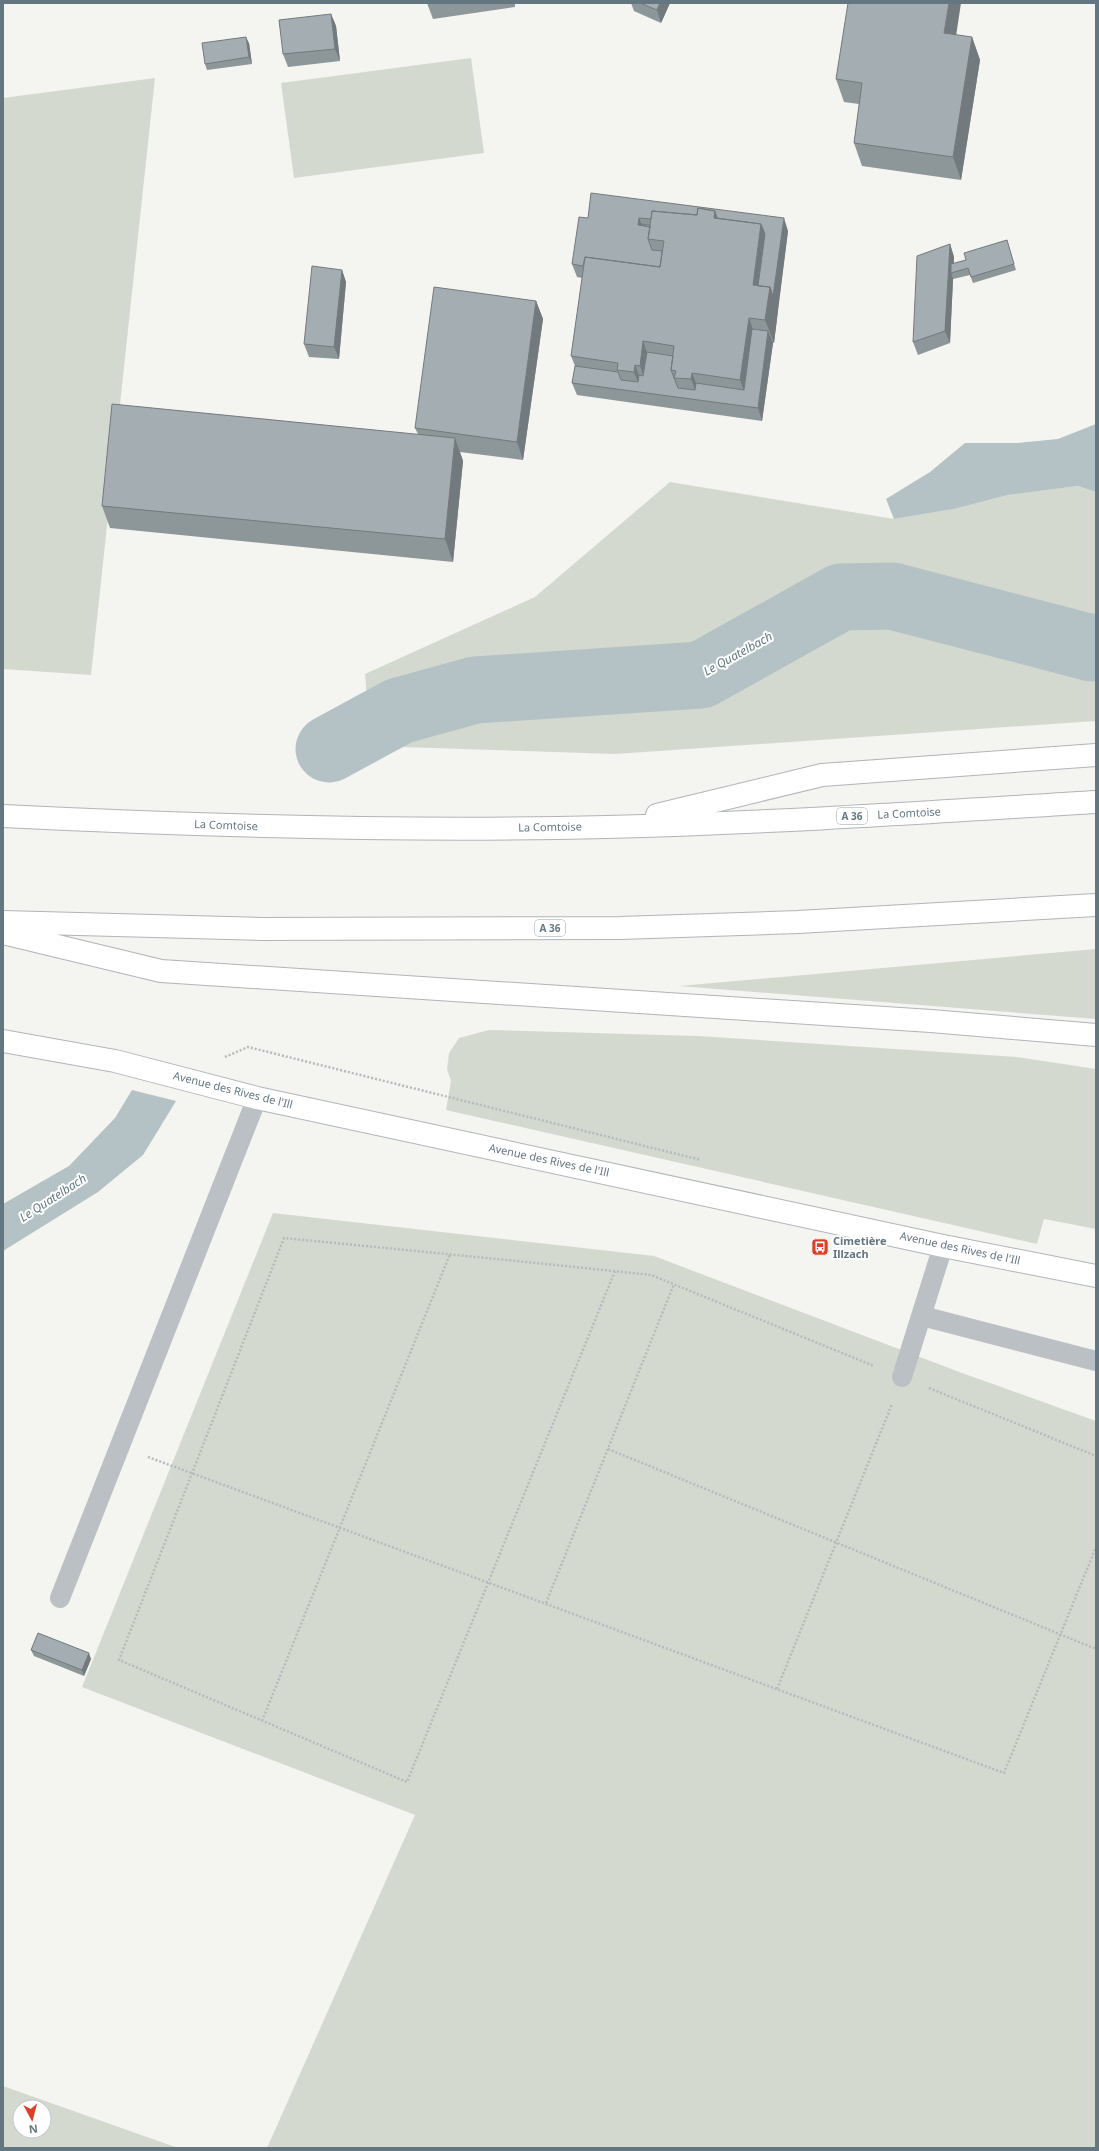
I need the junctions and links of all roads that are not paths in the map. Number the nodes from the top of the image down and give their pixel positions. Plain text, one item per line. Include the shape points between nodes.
1 (1096, 755) edge
2 (1096, 802) edge
3 (3, 816) edge
4 (609, 827) junction
5 (1096, 905) edge
6 (3, 922) edge
7 (3, 932) edge
8 (1096, 1035) edge
9 (3, 1041) edge
10 (257, 1098) junction
11 (944, 1246) junction
12 (1096, 1276) edge
13 (922, 1316) junction
14 (1096, 1361) edge
15 (902, 1377) road end
16 (60, 1598) dead end

1 - 4 main road via 822,775
2 - 4 main road, La Comtoise / A 36
3 - 4 main road, La Comtoise / A 36 via 259,826
5 - 6 main road, A 36 via 798,922 620,928 262,929
7 - 8 main road via 160,971 931,1021
9 - 10 main road, Avenue des Rives de l'Ill via 115,1061
10 - 11 main road, Avenue des Rives de l'Ill
10 - 16 lane
11 - 12 main road, Avenue des Rives de l'Ill
11 - 13 lane
13 - 14 lane
13 - 15 lane

